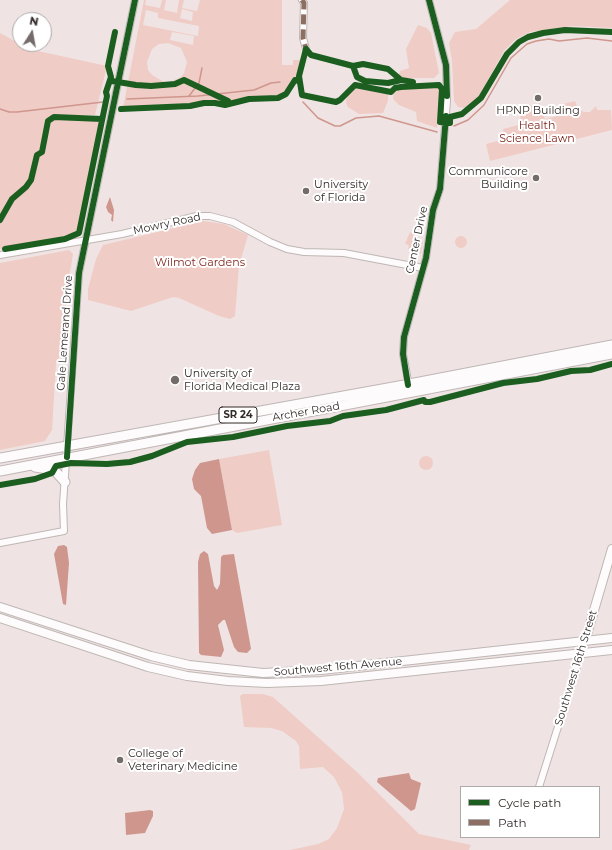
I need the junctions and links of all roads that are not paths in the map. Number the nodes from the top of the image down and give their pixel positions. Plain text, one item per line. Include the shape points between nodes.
1 (136, 0) edge
2 (302, 0) edge
3 (429, 0) edge
4 (306, 49) dead end
5 (86, 240) junction
6 (0, 255) edge
7 (423, 268) junction
8 (612, 345) edge
9 (612, 354) edge
10 (409, 389) junction
11 (68, 445) junction
12 (67, 457) junction
13 (0, 458) edge
14 (17, 468) junction
15 (0, 471) edge
16 (65, 482) junction
17 (0, 544) edge
18 (612, 549) edge
19 (0, 607) edge
20 (0, 618) edge
21 (612, 638) edge
22 (584, 641) junction
23 (612, 650) edge
24 (580, 654) junction
25 (540, 786) edge

1 - 5 street, Gale Lemerand Drive
2 - 4 street via 303,38
3 - 7 street, Center Drive via 446,65 447,101 440,188 433,210 429,246
5 - 6 street, Mowry Road
5 - 7 street, Mowry Road via 197,216 210,216 233,222 291,250 344,253
5 - 11 street, Gale Lemerand Drive via 77,288
7 - 10 street, Center Drive via 404,337 403,354
8 - 10 main road, Archer Road / SR 24
9 - 10 main road, Archer Road / SR 24
10 - 11 main road, Archer Road / SR 24
10 - 12 main road, Archer Road / SR 24
11 - 12 street, Gale Lemerand Drive
11 - 13 main road, Archer Road / SR 24
12 - 14 main road, Archer Road / SR 24
12 - 16 street, Gale Lemerand Drive
14 - 15 main road, Archer Road / SR 24
14 - 16 main road via 48,468 59,474
16 - 17 street, Gale Lemerand Drive via 64,531
18 - 22 main road, Southwest 16th Street
19 - 22 main road, Southwest 16th Avenue via 151,656 196,666 263,673 321,670
20 - 24 main road, Southwest 16th Avenue via 148,667 187,676 236,682 317,681
21 - 22 main road, Southwest 16th Avenue
22 - 24 street, Southwest 16th Street
23 - 24 main road, Southwest 16th Avenue
24 - 25 street, Southwest 16th Street

